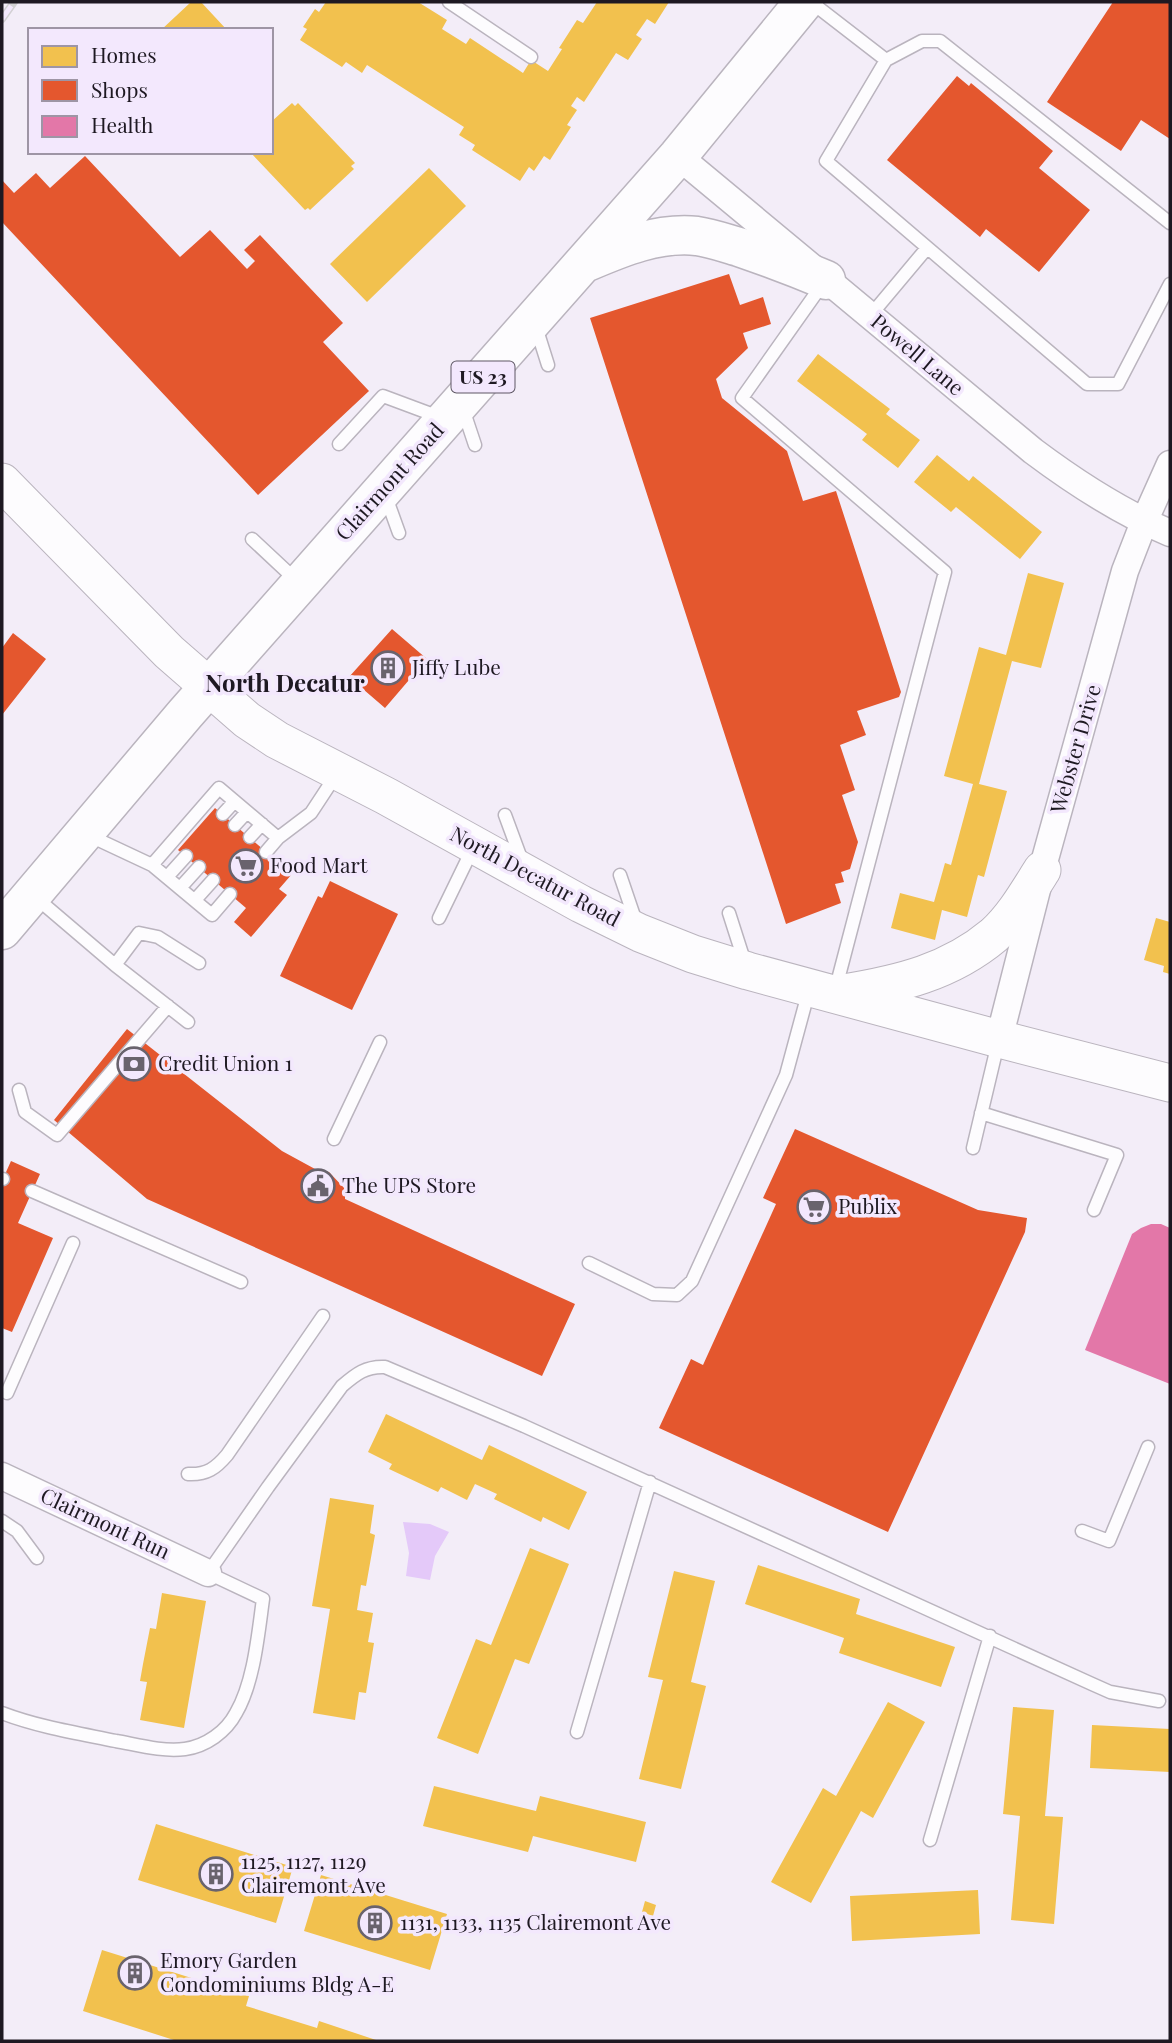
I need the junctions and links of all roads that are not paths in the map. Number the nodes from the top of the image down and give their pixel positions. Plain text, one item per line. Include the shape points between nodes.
1 (449, 2) edge
2 (804, 2) edge
3 (811, 2) edge
4 (531, 57) dead end
5 (886, 60) junction
6 (677, 156) junction
7 (1170, 223) edge
8 (927, 248) junction
9 (582, 264) junction
10 (826, 279) junction
11 (1170, 284) edge
12 (870, 316) junction
13 (534, 320) junction
14 (548, 365) dead end
15 (453, 410) junction
16 (339, 444) dead end
17 (475, 445) dead end
18 (1170, 464) edge
19 (2, 482) edge
20 (383, 490) junction
21 (1144, 522) junction
22 (399, 533) dead end
23 (1170, 533) edge
24 (252, 539) dead end
25 (300, 584) junction
26 (209, 688) junction
27 (338, 771) junction
28 (234, 802) junction
29 (247, 812) junction
30 (223, 814) dead end
31 (505, 815) dead end
32 (262, 824) junction
33 (235, 825) dead end
34 (85, 833) junction
35 (250, 837) dead end
36 (278, 838) junction
37 (475, 845) junction
38 (266, 852) dead end
39 (186, 856) dead end
40 (152, 865) junction
41 (198, 867) dead end
42 (1042, 870) junction
43 (527, 875) junction
44 (620, 875) dead end
45 (167, 877) junction
46 (213, 880) dead end
47 (180, 888) junction
48 (230, 894) dead end
49 (32, 895) junction
50 (195, 900) junction
51 (729, 913) dead end
52 (439, 918) dead end
53 (2, 930) edge
54 (640, 933) junction
55 (199, 963) dead end
56 (115, 965) junction
57 (748, 971) junction
58 (822, 992) junction
59 (168, 1006) junction
60 (188, 1022) dead end
61 (999, 1040) junction
62 (380, 1042) dead end
63 (1170, 1083) edge
64 (19, 1090) dead end
65 (981, 1113) junction
66 (334, 1139) dead end
67 (973, 1148) dead end
68 (32, 1192) dead end
69 (1094, 1210) dead end
70 (73, 1243) dead end
71 (589, 1264) dead end
72 (242, 1282) dead end
73 (323, 1316) dead end
74 (8, 1392) dead end
75 (1148, 1447) dead end
76 (188, 1474) dead end
77 (2, 1476) edge
78 (650, 1482) junction
79 (2, 1521) edge
80 (1082, 1531) dead end
81 (37, 1558) dead end
82 (208, 1573) junction
83 (989, 1636) junction
84 (1160, 1701) dead end
85 (2, 1713) edge
86 (577, 1732) dead end
87 (930, 1840) dead end

1 - 4 lane
2 - 6 main road, Clairmont Road / US 23
3 - 5 lane
5 - 7 lane via 922,41 940,41
5 - 8 lane via 826,161
6 - 9 main road, Clairmont Road / US 23
6 - 10 street, Powell Lane
8 - 11 lane via 1087,384 1118,384
8 - 12 lane
9 - 10 main road via 644,241 698,236
9 - 13 main road, Clairmont Road / US 23
10 - 12 street, Powell Lane
10 - 58 lane via 742,398 945,572
12 - 21 street, Powell Lane via 1033,451 1107,503
13 - 14 lane
13 - 15 main road, Clairmont Road / US 23
15 - 16 lane via 383,396
15 - 17 lane
15 - 20 main road, Clairmont Road / US 23
18 - 21 street, Webster Drive
19 - 26 main road, North Decatur Road
20 - 22 lane
20 - 25 main road, Clairmont Road / US 23
21 - 23 street, Powell Lane
21 - 42 street, Webster Drive via 1125,571
24 - 25 lane
25 - 26 main road, Clairmont Road / US 23
26 - 27 main road, North Decatur Road via 267,733
26 - 34 main road, Clairmont Road / US 23
27 - 36 lane via 311,813
27 - 37 main road, North Decatur Road
28 - 29 lane
28 - 30 lane
28 - 40 lane via 219,788
29 - 32 lane
29 - 33 lane
31 - 43 lane
32 - 35 lane
32 - 36 lane
34 - 40 lane
34 - 49 main road, Clairmont Road / US 23
36 - 38 lane
37 - 43 main road, North Decatur Road
37 - 52 lane
39 - 45 lane
40 - 45 lane
41 - 47 lane
42 - 58 main road via 995,934 967,954 896,984
42 - 61 street, Webster Drive
43 - 54 main road, North Decatur Road
44 - 54 lane
45 - 47 lane
46 - 50 lane
47 - 50 lane
48 - 50 lane via 212,915
49 - 53 main road, Clairmont Road / US 23
49 - 56 lane
51 - 57 lane
54 - 57 main road, North Decatur Road
55 - 56 lane via 158,937 139,933
56 - 59 lane
57 - 58 main road, North Decatur Road
58 - 61 main road, North Decatur Road
58 - 71 lane via 794,1039 786,1075 692,1281 677,1295 653,1294
59 - 60 lane
59 - 64 lane via 57,1135 25,1112
61 - 63 main road, North Decatur Road
61 - 65 lane
62 - 66 lane
65 - 67 lane
65 - 69 lane via 1117,1155
68 - 72 lane
70 - 74 lane
73 - 76 lane via 228,1455 215,1468
75 - 80 lane via 1109,1541
77 - 82 street, Clairmont Run
78 - 82 lane via 385,1367 373,1366 342,1386
78 - 83 lane
78 - 86 lane
79 - 81 lane via 17,1531
82 - 85 lane via 263,1599 244,1696 227,1726 214,1737 184,1749 162,1749 41,1726
83 - 84 lane via 1110,1692
83 - 87 lane

